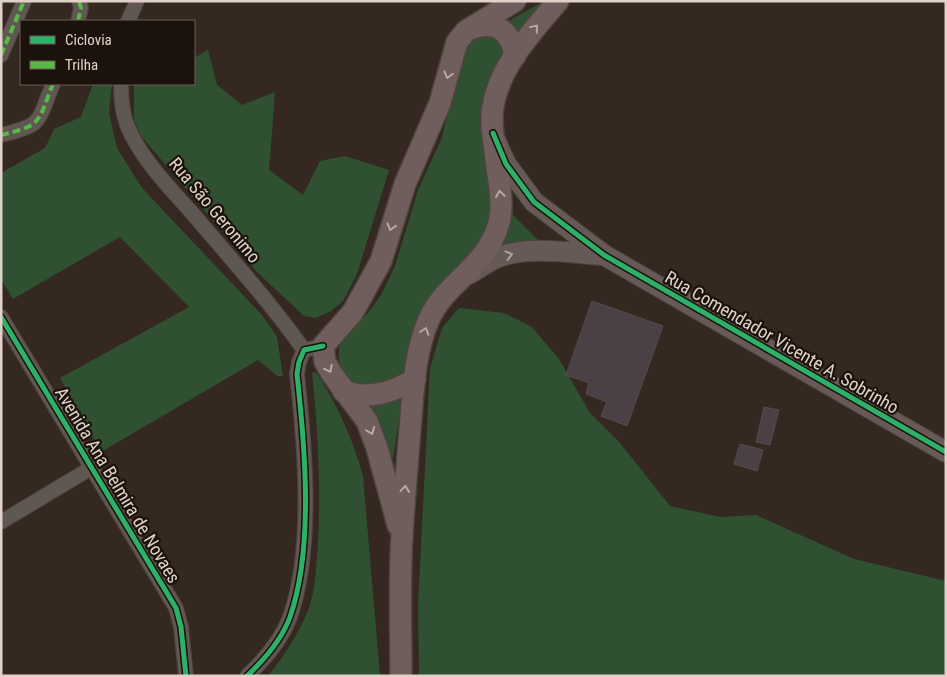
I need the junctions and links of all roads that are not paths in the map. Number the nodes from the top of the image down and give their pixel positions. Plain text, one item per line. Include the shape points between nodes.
1 (24, 1) edge
2 (79, 1) edge
3 (137, 1) edge
4 (515, 1) edge
5 (558, 1) edge
6 (78, 20) edge
7 (128, 20) edge
8 (466, 31) junction
9 (1, 55) edge
10 (515, 56) junction
11 (53, 85) edge
12 (121, 85) edge
13 (493, 134) junction
14 (1, 135) edge
15 (604, 255) junction
16 (465, 276) junction
17 (1, 317) edge
18 (314, 348) junction
19 (415, 379) junction
20 (343, 391) junction
21 (946, 452) edge
22 (91, 468) junction
23 (1, 522) edge
24 (401, 537) junction
25 (186, 676) edge
26 (247, 676) edge
27 (401, 676) edge

1 - 9 street
2 - 6 street
3 - 7 street
4 - 8 main road
10 -> 5 main road
8 - 10 main road via 484,25 496,27 507,34
8 -> 18 main road via 457,42 440,103 405,184 380,261 353,312
10 - 13 main road via 496,92 492,107
11 - 14 street via 36,124
12 - 18 street, Rua São Geronimo via 121,102 128,126 165,183 280,315
13 - 15 street, Rua Comendador Vicente A. Sobrinho via 506,164 534,202
16 -> 13 main road via 494,240 499,224 501,204
16 -> 15 street via 496,258 514,253 542,251
15 - 21 street, Rua Comendador Vicente A. Sobrinho
19 -> 16 main road via 429,317
17 - 22 street, Avenida Ana Belmira de Novaes
18 -> 20 main road
18 - 26 street via 298,362 297,374 305,463 304,533 297,593 289,619 275,645
19 - 20 main road via 395,391 376,395 357,396
24 -> 19 main road
20 -> 24 main road via 367,421
22 - 23 street
22 - 25 street, Avenida Ana Belmira de Novaes via 176,608
24 - 27 main road

